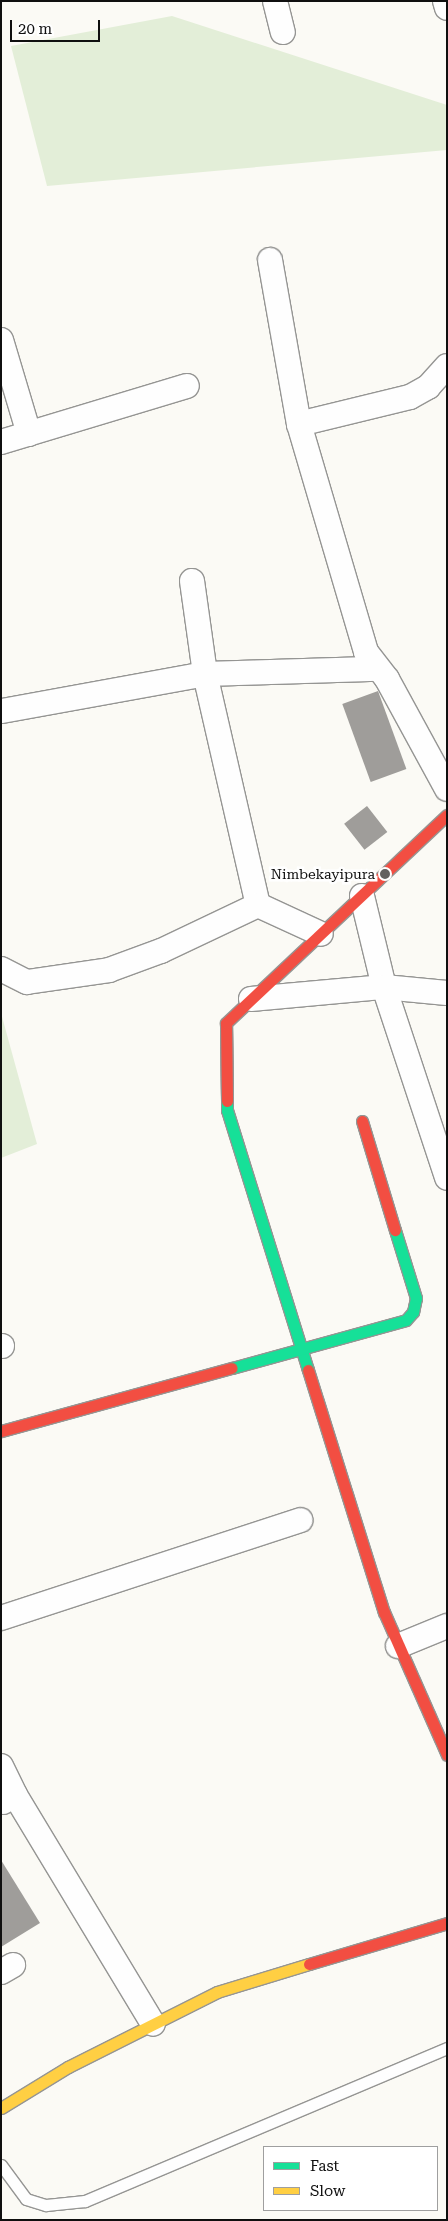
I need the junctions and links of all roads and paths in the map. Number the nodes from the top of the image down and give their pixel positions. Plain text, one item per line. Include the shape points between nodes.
1 (275, 1) edge
2 (445, 1) edge
3 (447, 8) edge
4 (283, 32) dead end
5 (270, 260) dead end
6 (1, 340) edge
7 (447, 366) edge
8 (187, 386) dead end
9 (299, 424) junction
10 (29, 434) junction
11 (1, 442) edge
12 (192, 581) dead end
13 (378, 669) junction
14 (205, 674) junction
15 (2, 710) edge
16 (447, 789) edge
17 (447, 815) edge
18 (362, 896) junction
19 (258, 905) junction
20 (321, 934) junction
21 (1, 969) edge
22 (384, 987) junction
23 (447, 993) edge
24 (252, 999) junction
25 (362, 1121) dead end
26 (447, 1178) edge
27 (302, 1350) junction
28 (1, 1431) edge
29 (300, 1520) dead end
30 (1, 1618) edge
31 (447, 1626) edge
32 (398, 1646) junction
33 (447, 1755) edge
34 (1, 1766) edge
35 (8, 1799) edge
36 (447, 1923) edge
37 (153, 2024) junction
38 (447, 2048) edge
39 (1, 2108) edge
40 (1, 2165) edge

1 - 4 street
2 - 3 street
5 - 9 street
6 - 10 street
7 - 9 street via 428,387 410,397
8 - 10 street
9 - 13 street via 366,652
10 - 11 street
12 - 14 street
13 - 14 street
13 - 16 street via 387,679
14 - 15 street
14 - 19 street
17 - 18 main road
18 - 20 main road
18 - 22 street
19 - 20 street
19 - 21 street via 161,951 108,970 27,982
20 - 24 main road
22 - 23 street
22 - 24 street
22 - 26 street
24 - 27 main road via 226,1023 227,1110
25 - 27 main road via 416,1298 414,1312 406,1320
27 - 28 main road
27 - 32 main road via 384,1612
29 - 30 street
31 - 32 street
32 - 33 main road
34 - 35 street
35 - 37 street
36 - 37 main road via 217,1992
37 - 39 main road via 68,2067
38 - 40 lane via 84,2201 46,2205 26,2199

